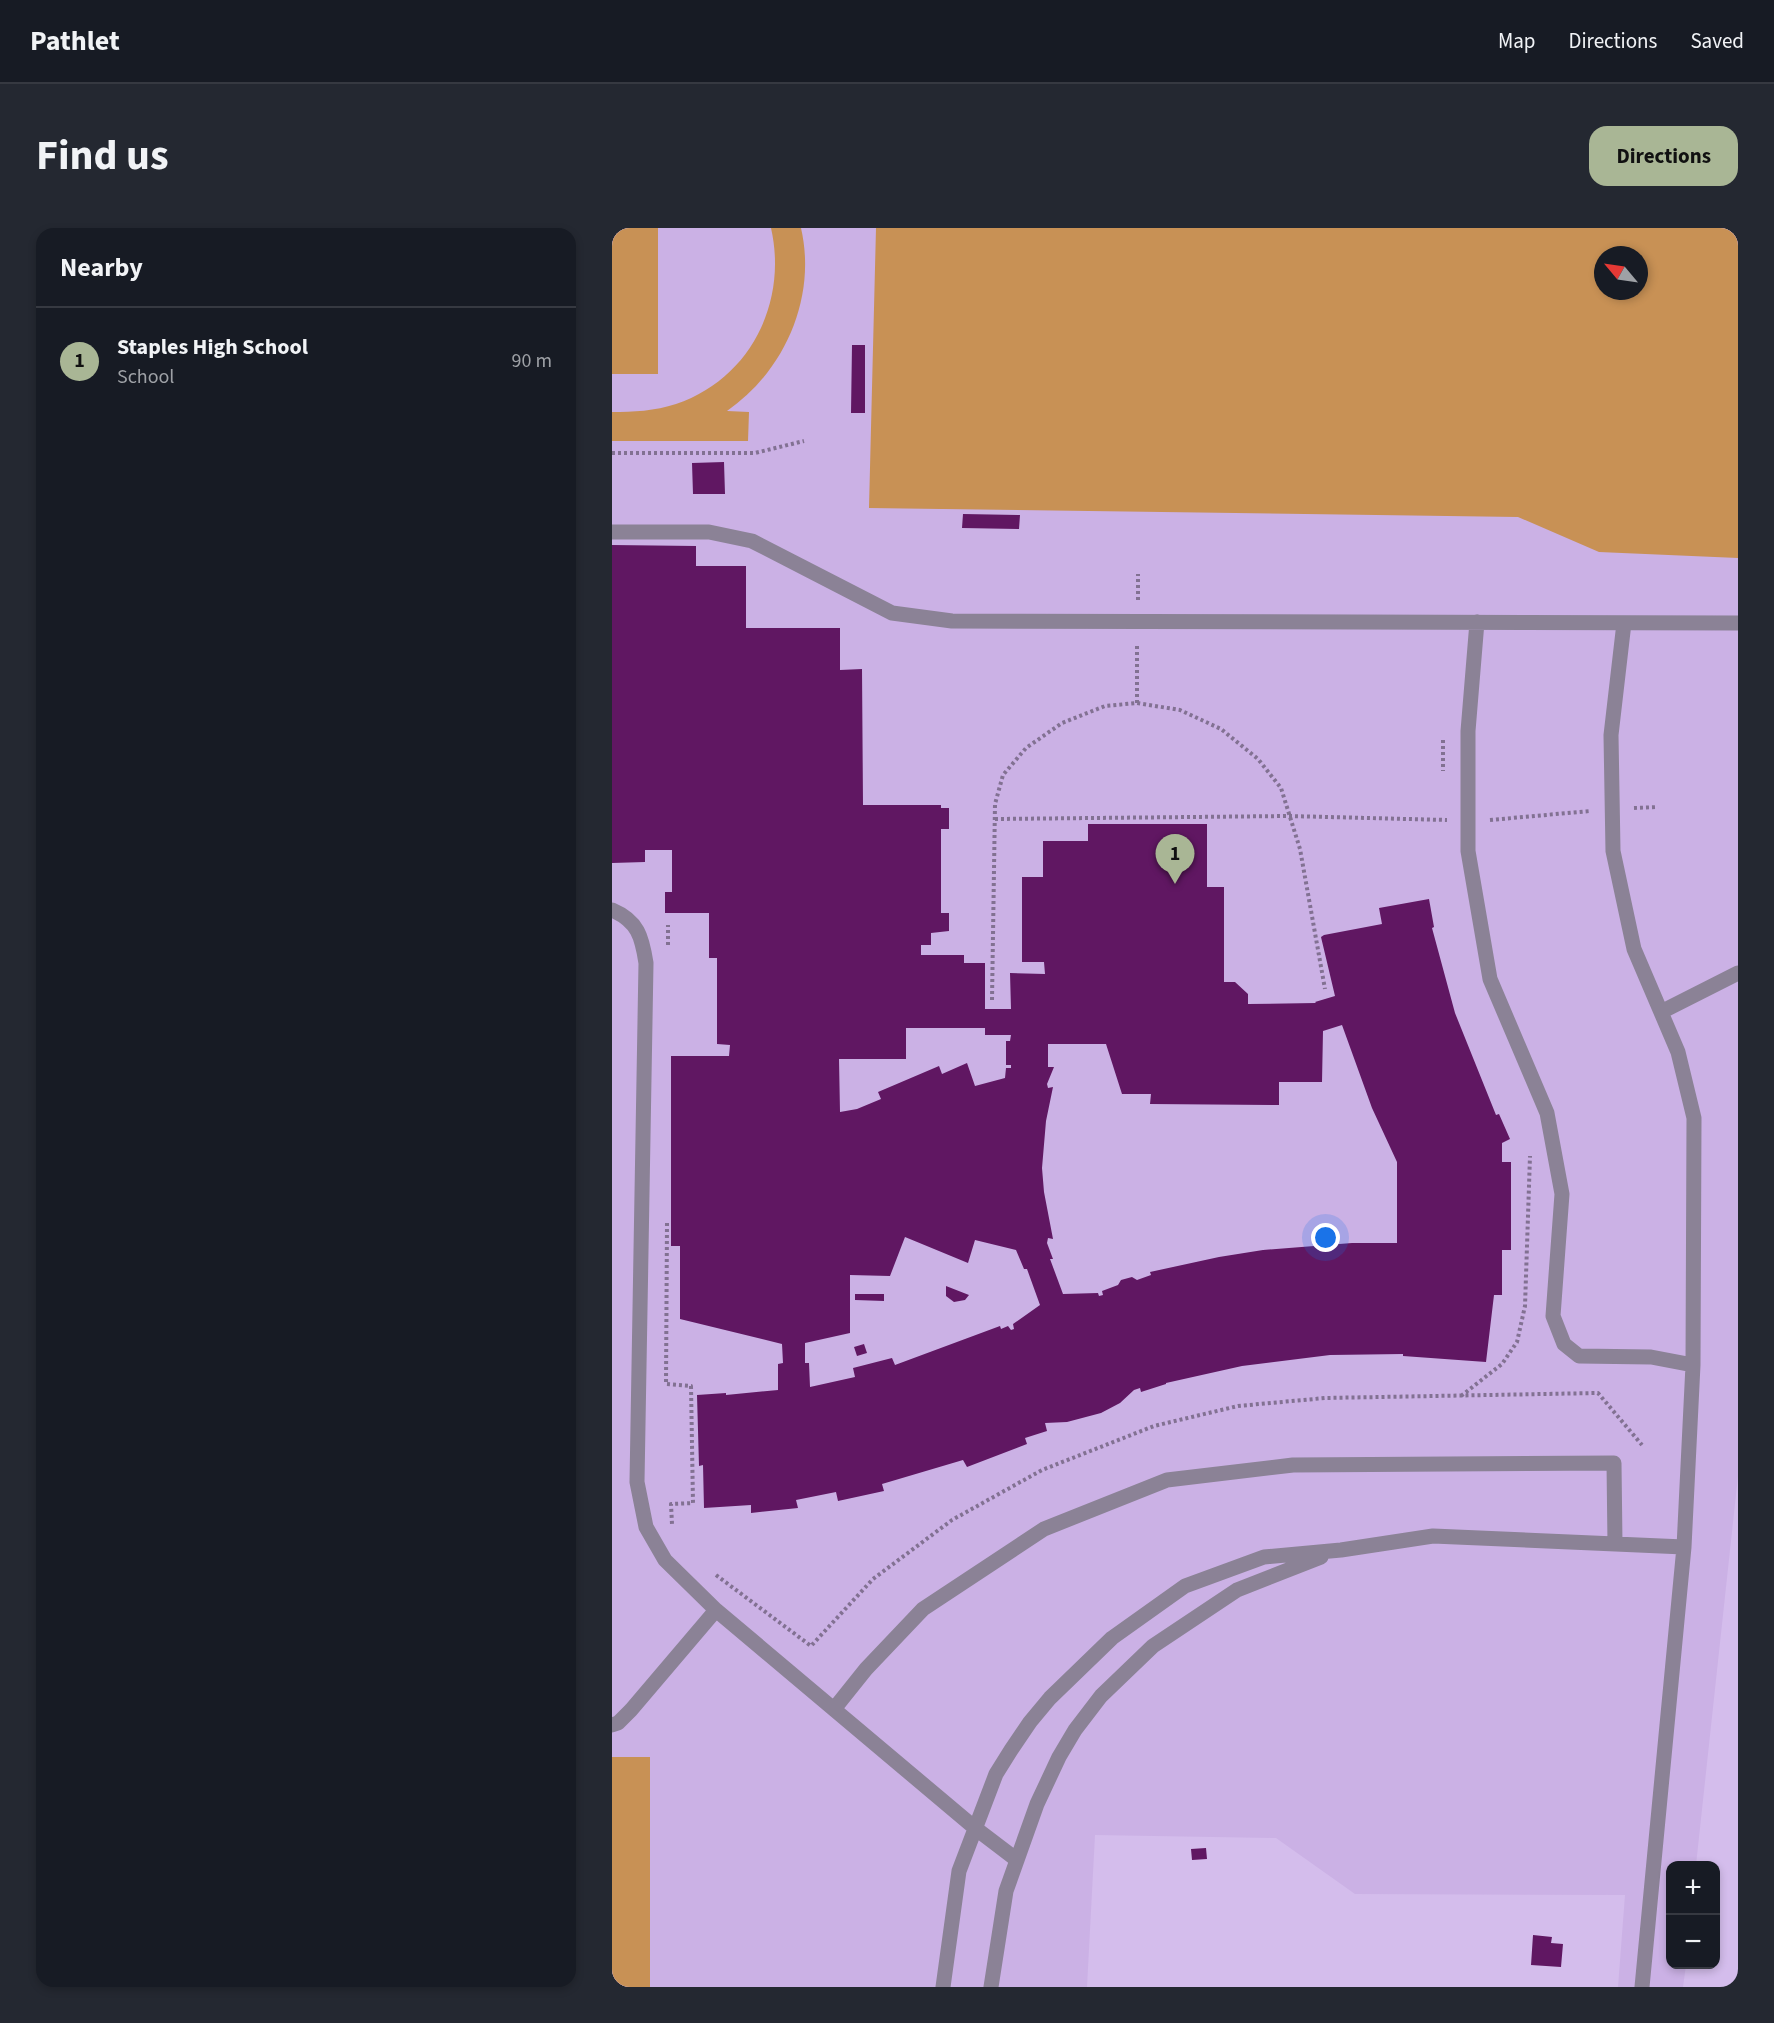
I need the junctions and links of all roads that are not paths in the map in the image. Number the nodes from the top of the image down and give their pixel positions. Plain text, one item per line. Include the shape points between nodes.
1 (612, 532) edge
2 (1477, 622) junction
3 (1624, 623) junction
4 (1738, 623) edge
5 (612, 910) edge
6 (1738, 973) edge
7 (1661, 1012) junction
8 (1693, 1365) junction
9 (1615, 1544) junction
10 (1684, 1546) junction
11 (1341, 1550) junction
12 (716, 1610) junction
13 (834, 1709) junction
14 (612, 1725) edge
15 (975, 1828) junction
16 (1017, 1860) junction
17 (944, 1987) edge
18 (991, 1987) edge
19 (1641, 1987) edge

1 - 2 lane via 709,532 752,541 892,613 952,621
2 - 3 lane
2 - 8 lane via 1468,731 1468,851 1491,979 1547,1113 1560,1182 1553,1316 1564,1344 1579,1356 1651,1357
3 - 4 lane
3 - 7 lane via 1611,735 1613,851 1634,949
5 - 12 lane via 634,925 645,963 637,1482 646,1527 656,1547
6 - 7 lane
7 - 8 lane via 1678,1052 1694,1118
8 - 10 lane
9 - 10 lane
9 - 11 lane via 1433,1536
9 - 13 lane via 1614,1463 1293,1465 1167,1480 1044,1528 923,1609
10 - 19 lane
11 - 15 lane via 1264,1557 1185,1586 1112,1638 1030,1722 996,1774
11 - 16 lane via 1237,1590 1153,1646 1127,1670 1088,1713 1059,1757
12 - 13 lane
12 - 14 lane via 631,1710
13 - 15 lane
15 - 16 lane
15 - 17 lane via 959,1871
16 - 18 lane via 1006,1891

